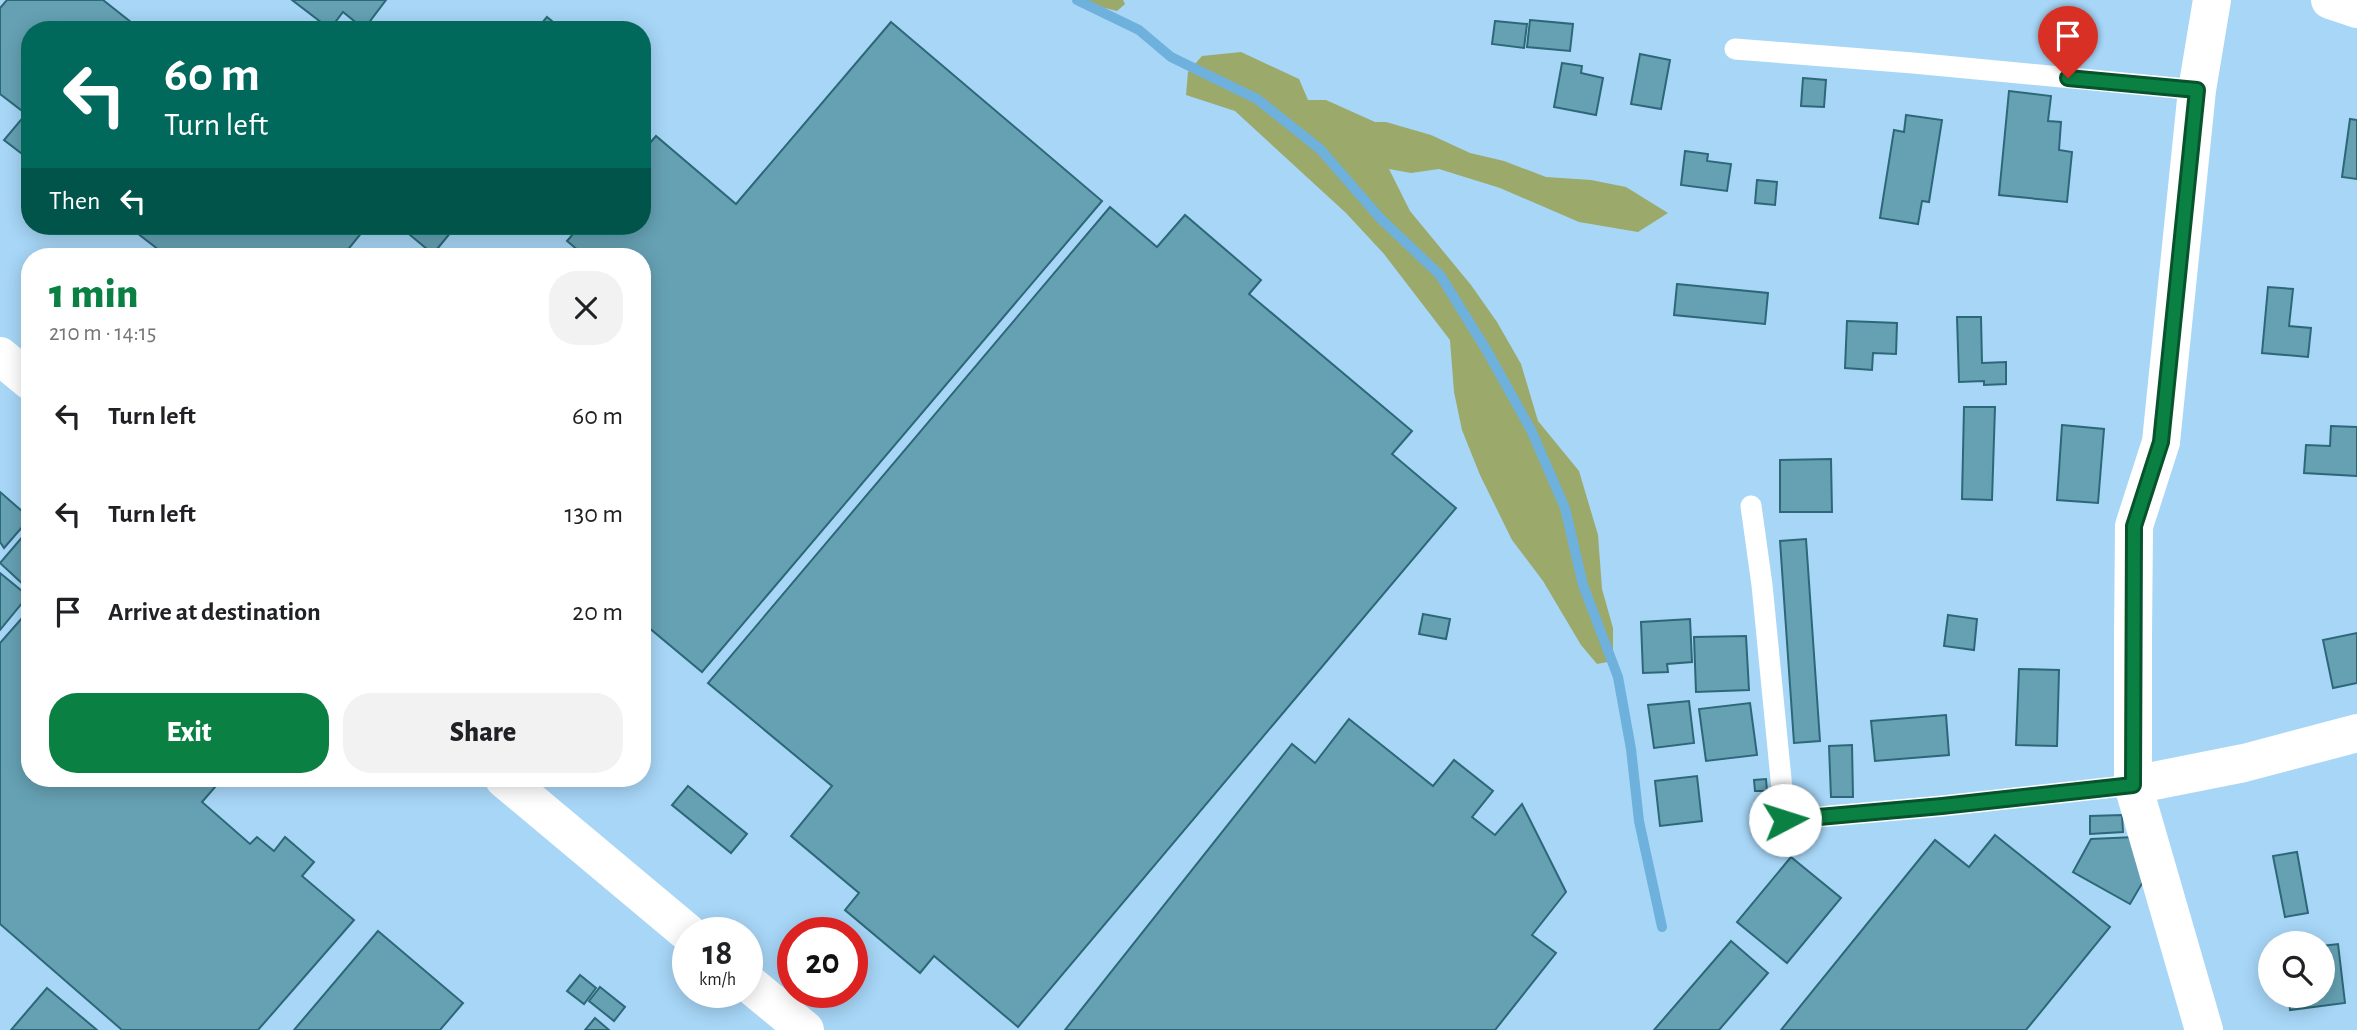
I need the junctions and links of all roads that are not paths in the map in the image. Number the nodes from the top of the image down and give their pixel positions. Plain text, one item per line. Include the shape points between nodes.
1 (2212, 0) edge
2 (2330, 0) edge
3 (2357, 9) edge
4 (1735, 49) dead end
5 (2197, 90) junction
6 (0, 356) edge
7 (21, 374) edge
8 (1751, 506) dead end
9 (2357, 733) edge
10 (2133, 785) junction
11 (514, 787) edge
12 (672, 920) edge
13 (763, 995) edge
14 (805, 1030) edge
15 (2204, 1030) edge

1 - 5 street
2 - 3 street
4 - 5 lane
5 - 10 street via 2161,442 2134,526
6 - 7 street
8 - 10 lane via 1785,820
9 - 10 street via 2244,763
10 - 15 street
11 - 12 street
13 - 14 street

